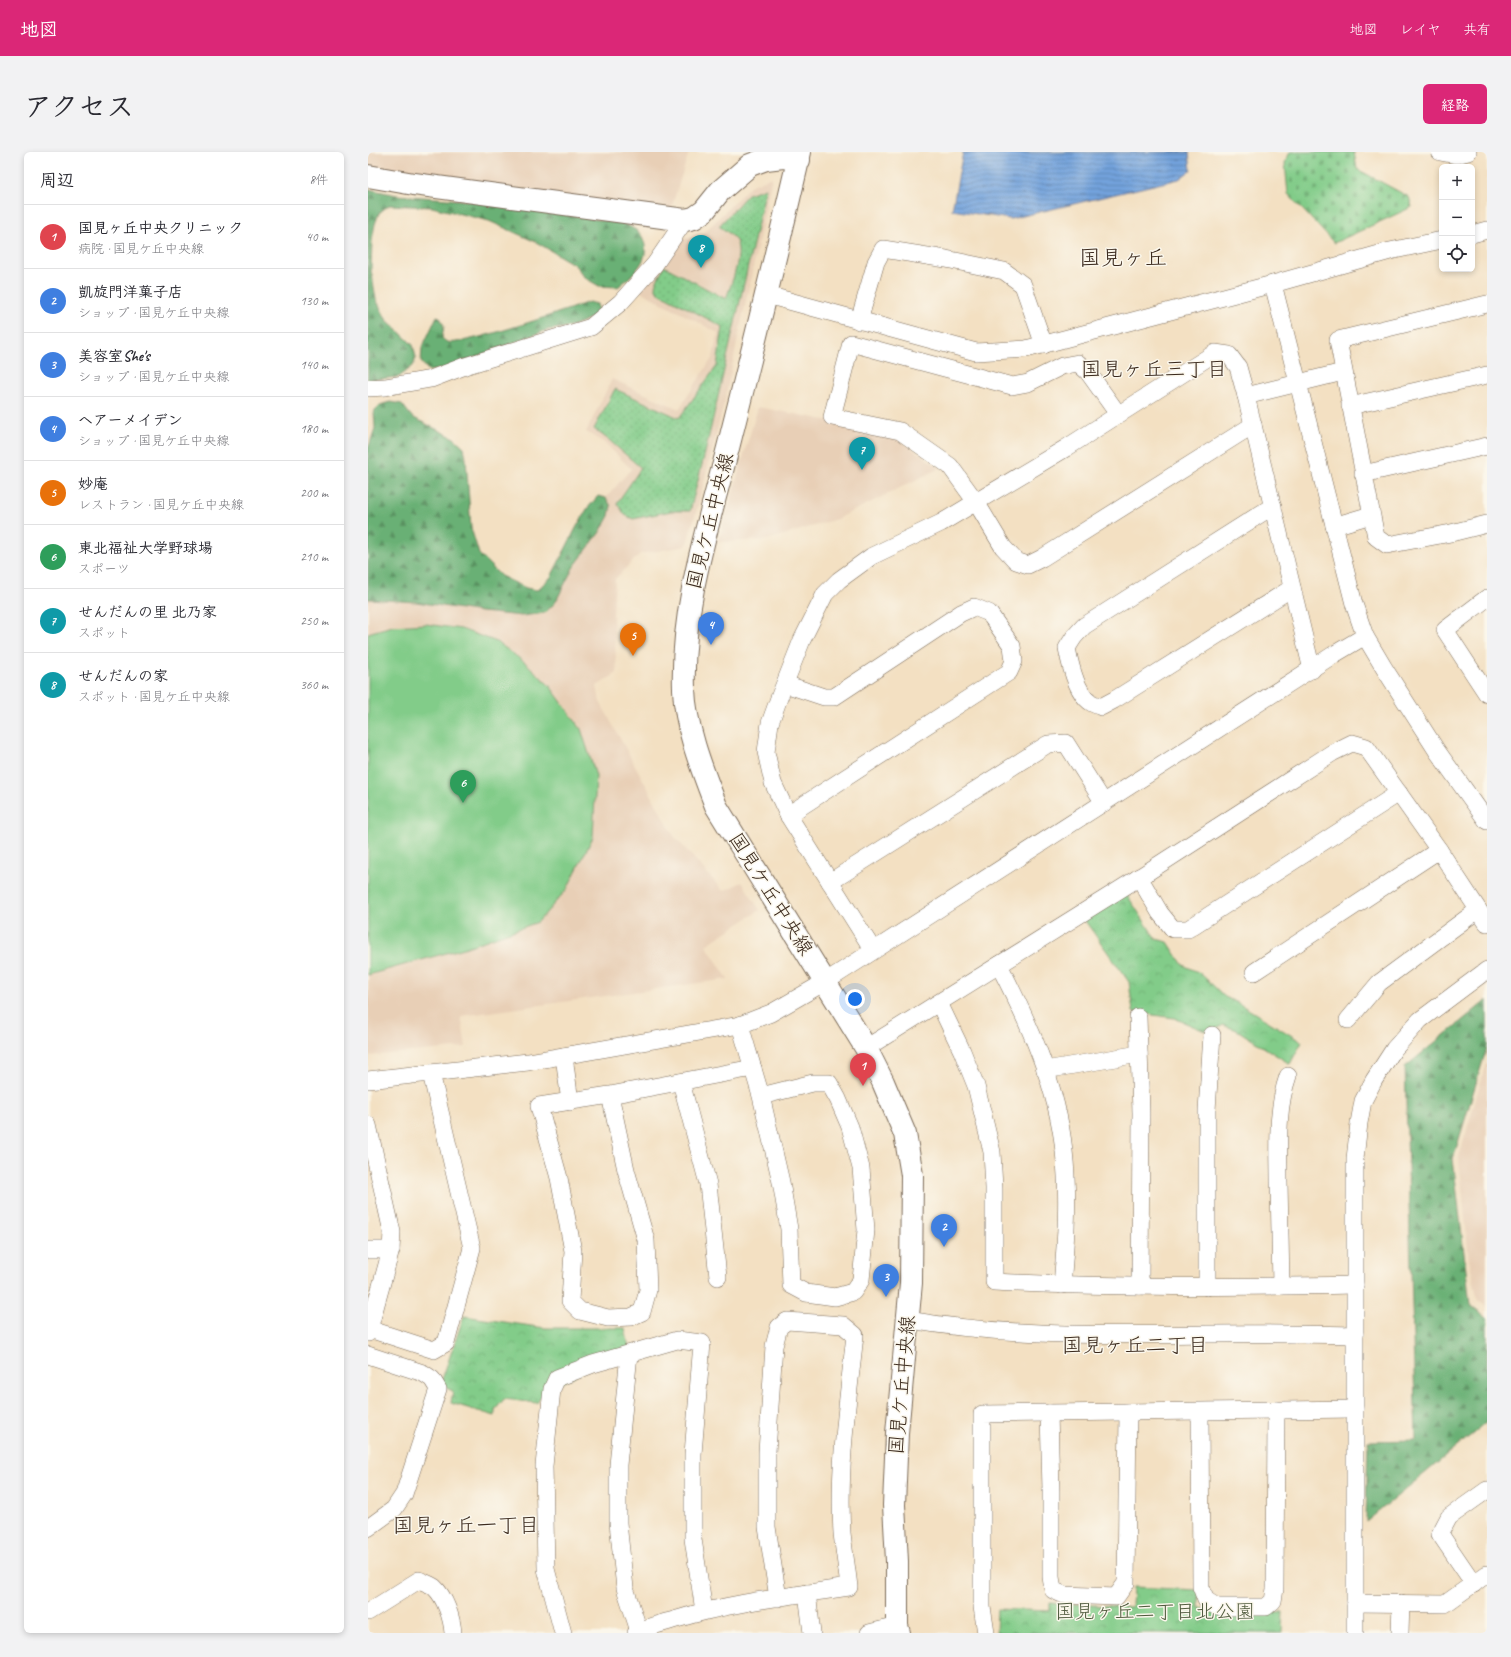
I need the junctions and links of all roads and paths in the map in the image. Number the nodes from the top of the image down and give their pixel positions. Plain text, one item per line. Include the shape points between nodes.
1 (1440, 152) edge
2 (1468, 152) edge
3 (800, 156) edge
4 (368, 176) edge
5 (685, 220) junction
6 (1487, 230) edge
7 (1475, 233) edge
8 (1439, 241) edge
9 (1273, 284) junction
10 (767, 295) junction
11 (1487, 304) edge
12 (859, 321) junction
13 (1044, 345) junction
14 (1343, 372) junction
15 (1487, 375) edge
16 (1298, 383) junction
17 (368, 388) edge
18 (1246, 396) junction
19 (1350, 406) junction
20 (1118, 414) junction
21 (1253, 425) junction
22 (1487, 446) edge
23 (1363, 474) junction
24 (976, 502) junction
25 (1273, 506) junction
26 (1371, 515) junction
27 (1487, 524) edge
28 (1334, 526) junction
29 (1292, 588) junction
30 (1487, 598) edge
31 (1365, 636) junction
32 (1312, 670) junction
33 (786, 684) junction
34 (1486, 690) edge
35 (1399, 793) junction
36 (1104, 803) junction
37 (788, 815) junction
38 (1487, 821) edge
39 (1439, 850) junction
40 (1138, 877) junction
41 (830, 882) junction
42 (1482, 917) edge
43 (873, 950) junction
44 (999, 965) junction
45 (1487, 970) edge
46 (1254, 972) dead end
47 (825, 982) junction
48 (939, 1002) junction
49 (1138, 1017) dead end
50 (1348, 1020) dead end
51 (740, 1025) junction
52 (1212, 1035) dead end
53 (866, 1048) junction
54 (1139, 1054) junction
55 (564, 1056) junction
56 (753, 1068) junction
57 (1045, 1070) junction
58 (431, 1073) junction
59 (1288, 1076) dead end
60 (368, 1080) edge
61 (681, 1082) junction
62 (610, 1095) junction
63 (761, 1096) junction
64 (570, 1102) junction
65 (368, 1125) edge
66 (368, 1250) edge
67 (391, 1250) junction
68 (718, 1277) dead end
69 (1062, 1285) junction
70 (1355, 1285) junction
71 (1140, 1286) junction
72 (1281, 1286) junction
73 (1207, 1287) junction
74 (908, 1320) junction
75 (368, 1331) edge
76 (1355, 1335) junction
77 (629, 1354) junction
78 (368, 1355) edge
79 (1355, 1409) junction
80 (1276, 1410) junction
81 (1128, 1412) junction
82 (1200, 1412) junction
83 (1049, 1413) junction
84 (1487, 1490) edge
85 (368, 1528) edge
86 (1480, 1579) edge
87 (807, 1593) junction
88 (778, 1598) junction
89 (1355, 1603) junction
90 (1401, 1603) junction
91 (704, 1611) junction
92 (368, 1612) edge
93 (898, 1630) edge
94 (638, 1632) edge
95 (453, 1633) edge
96 (563, 1633) edge
97 (812, 1633) edge
98 (869, 1633) edge
99 (986, 1633) edge
100 (1355, 1633) edge
101 (1400, 1633) edge

1 - 2 street via 1456,155
3 - 5 street via 766,159 750,165 720,191 704,211 694,218
3 - 10 street, 国見ケ丘中央線
4 - 5 street
5 - 17 street via 655,264 621,302 591,327 431,379
6 - 7 street
8 - 9 street via 1390,251
9 - 13 street
9 - 16 street
10 - 12 street
10 - 47 street, 国見ケ丘中央線 via 706,533 688,615 684,653 684,692 701,768 716,806
11 - 14 street via 1338,340
12 - 13 street via 976,352 1026,349
12 - 13 street via 876,262 883,249 1004,271 1023,285
14 - 16 street
14 - 19 street
15 - 19 street
16 - 18 street
16 - 28 street
18 - 20 street via 1238,367 1229,355 1214,354
18 - 21 street
19 - 23 street
20 - 24 street
20 - 24 street via 1088,372 1078,363 1062,366 1028,383 1012,386 851,343 832,417 900,431 950,466
21 - 24 street via 1028,565 1016,561 1003,547
21 - 25 street
22 - 23 street
23 - 26 street
24 - 33 street via 941,523 872,556 838,580 825,594 814,614
25 - 29 street
25 - 29 street via 1084,626 1067,648 1070,667 1088,701 1100,707
26 - 27 street via 1376,537 1387,545
26 - 28 street
28 - 31 street
29 - 32 street
30 - 34 street via 1445,630
31 - 32 street
31 - 38 street via 1437,751
32 - 36 street
33 - 37 street via 770,723 766,752 773,783
33 - 37 street via 824,697 834,697 974,607 989,613 1012,646 1014,661 1009,672
35 - 39 street
35 - 40 street via 1366,747 1352,743 1332,753
35 - 40 street via 1188,929 1173,929
36 - 41 street via 1066,743 1048,744
36 - 43 street
37 - 41 street
39 - 42 street
39 - 46 street
40 - 44 street
41 - 43 street
42 - 50 street via 1379,983
43 - 47 street
44 - 48 street
44 - 57 street via 1026,1018
45 - 70 street via 1420,1020 1394,1049 1363,1101 1355,1159
47 - 51 street via 771,1013
47 - 53 street, 国見ケ丘中央線
48 - 53 street
48 - 69 street via 976,1086 992,1152 994,1282
49 - 54 street
51 - 55 street
51 - 56 street
52 - 73 street via 1206,1110
53 - 74 street, 国見ケ丘中央線 via 905,1134 912,1175
54 - 57 street
54 - 71 street
55 - 58 street
55 - 64 street
56 - 61 street
56 - 63 street
57 - 69 street via 1056,1106 1064,1151 1066,1245
58 - 60 street
58 - 75 street via 472,1248 446,1343 434,1350
59 - 72 street via 1280,1111 1278,1139
61 - 62 street
61 - 68 street via 708,1184
62 - 64 street
62 - 64 street via 626,1170 646,1240 648,1290 642,1312 631,1317 608,1318 580,1311 570,1301 573,1251 559,1178 539,1106
63 - 63 street via 789,1229 791,1285 806,1293 835,1296 853,1292 862,1280 866,1230 861,1168 850,1127 838,1099 829,1083 813,1084
65 - 67 street via 392,1232
66 - 67 street
67 - 75 street
69 - 71 street
70 - 72 street
70 - 76 street
71 - 73 street
72 - 73 street
74 - 76 street via 986,1330 1088,1335
74 - 93 street, 国見ケ丘中央線 via 897,1433 894,1505
76 - 79 street
77 - 91 street via 677,1340 702,1343 693,1454 693,1539
77 - 94 street via 618,1465 618,1523 624,1588
77 - 96 street via 557,1378 552,1389 544,1466 546,1568
78 - 85 street via 423,1373 432,1379 438,1389 404,1494 394,1509
79 - 80 street
79 - 89 street
80 - 82 street
80 - 82 street via 1275,1589 1273,1601 1266,1607 1217,1607 1206,1600 1201,1587
81 - 82 street
81 - 83 street
81 - 83 street via 1126,1583 1116,1597 1064,1594 1053,1590
83 - 99 street via 982,1414 982,1607
84 - 86 street via 1449,1516 1440,1534
86 - 90 street via 1445,1604
87 - 88 street
87 - 88 street via 849,1587 842,1532 842,1483 846,1413 855,1335 843,1325 787,1321 779,1327 774,1346 767,1452 767,1527
87 - 97 street
88 - 91 street
89 - 90 street
89 - 100 street
90 - 101 street
91 - 94 street
92 - 95 street via 420,1580 433,1586 441,1596 452,1623
93 - 98 street

